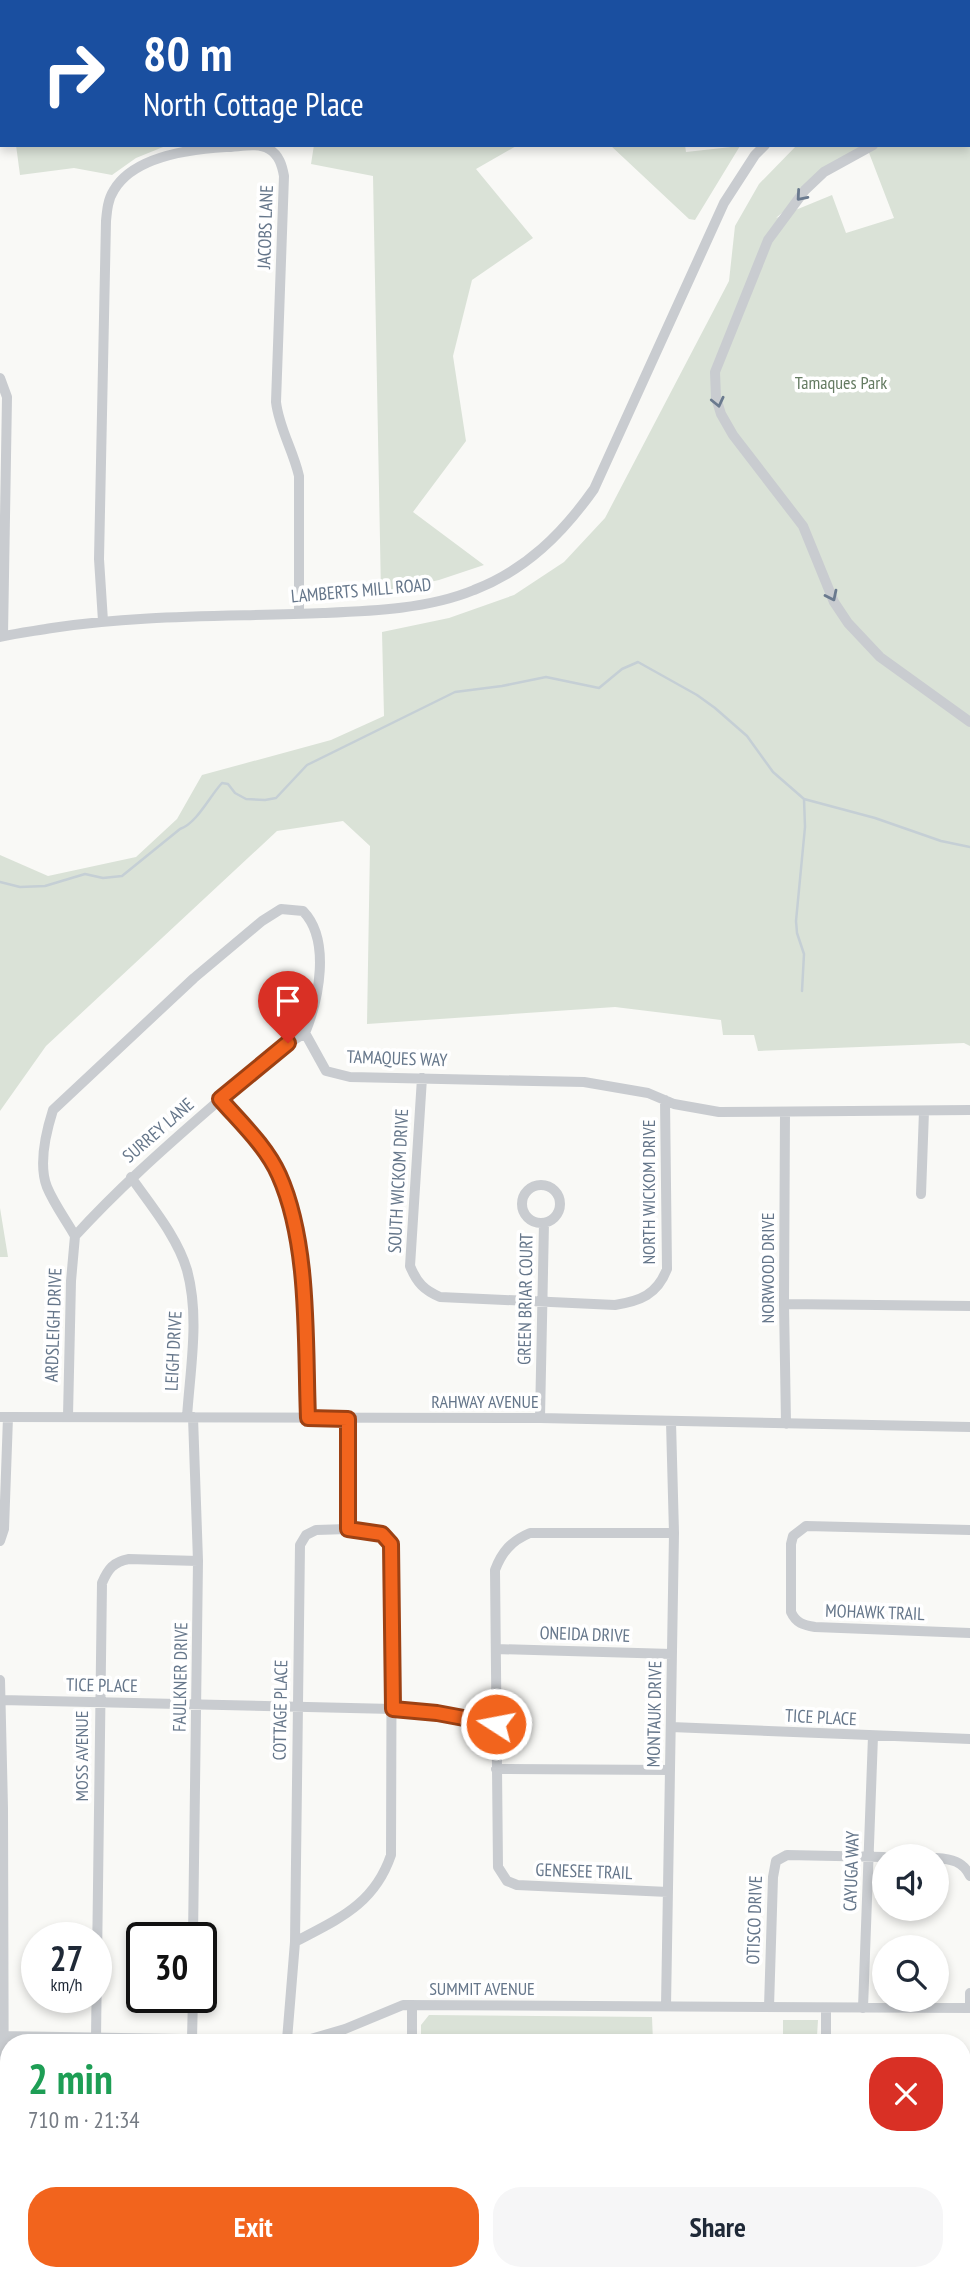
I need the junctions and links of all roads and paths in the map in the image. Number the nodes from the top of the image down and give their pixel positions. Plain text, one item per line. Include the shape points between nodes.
1 (236, 147) edge
2 (265, 147) edge
3 (869, 147) edge
4 (756, 150) edge
5 (0, 378) edge
6 (299, 614) junction
7 (103, 621) junction
8 (2, 636) edge
9 (970, 722) edge
10 (305, 1033) junction
11 (422, 1077) junction
12 (220, 1099) junction
13 (665, 1100) junction
14 (970, 1110) edge
15 (924, 1111) junction
16 (785, 1112) junction
17 (131, 1177) junction
18 (921, 1194) dead end
19 (544, 1223) dead end
20 (75, 1236) junction
21 (541, 1302) junction
22 (783, 1304) junction
23 (970, 1306) edge
24 (68, 1416) junction
25 (4, 1417) edge
26 (190, 1417) junction
27 (308, 1418) junction
28 (540, 1418) junction
29 (348, 1419) junction
30 (671, 1422) junction
31 (786, 1424) junction
32 (970, 1427) edge
33 (348, 1529) junction
34 (970, 1530) edge
35 (674, 1533) junction
36 (0, 1541) edge
37 (198, 1561) junction
38 (970, 1633) edge
39 (496, 1649) junction
40 (673, 1654) junction
41 (0, 1680) edge
42 (1, 1700) edge
43 (99, 1702) junction
44 (197, 1704) junction
45 (298, 1707) junction
46 (393, 1709) junction
47 (496, 1724) junction
48 (671, 1727) junction
49 (873, 1736) junction
50 (970, 1739) edge
51 (496, 1769) junction
52 (670, 1770) junction
53 (869, 1857) junction
54 (949, 1861) edge
55 (970, 1876) edge
56 (668, 1892) junction
57 (193, 1922) edge
58 (295, 1942) junction
59 (970, 1993) edge
60 (412, 2005) junction
61 (666, 2006) junction
62 (769, 2007) junction
63 (826, 2008) junction
64 (863, 2008) junction
65 (970, 2008) edge
66 (192, 2013) edge
67 (1, 2034) edge
68 (96, 2034) edge
69 (192, 2034) edge
70 (287, 2034) edge
71 (331, 2034) edge
72 (412, 2034) edge
73 (826, 2034) edge

1 - 7 street, JACOBS LANE via 165,156 127,175 109,199 99,545
2 - 6 street, JACOBS LANE via 282,165 284,176 276,402 299,476
3 -> 9 street via 824,172 768,240 715,372 716,398 733,435 803,526 834,602 848,623 880,657
4 - 6 street, LAMBERTS MILL ROAD via 724,203 594,489 552,541 505,576 474,591 434,602
5 - 8 street via 7,397
6 - 7 street, LAMBERTS MILL ROAD
7 - 8 street, LAMBERTS MILL ROAD
10 - 11 street, TAMAQUES WAY via 326,1071 351,1077
10 - 12 street, SURREY LANE
10 - 20 street via 316,993 319,948 312,920 303,911 281,909 194,978 52,1110 44,1173
11 - 13 street, TAMAQUES WAY via 584,1082
11 - 21 street, SOUTH WICKOM DRIVE via 410,1266 417,1281 440,1297
12 - 17 street, SURREY LANE
12 - 27 street via 273,1164 293,1214 302,1271
13 - 16 street, TAMAQUES WAY via 719,1112
13 - 21 street, NORTH WICKOM DRIVE via 667,1269 662,1284 634,1302 615,1305
14 - 15 street, TAMAQUES WAY
15 - 16 street, TAMAQUES WAY
15 - 18 street
16 - 22 street, NORWOOD DRIVE
17 - 20 street, SURREY LANE
17 - 26 street, LEIGH DRIVE via 168,1231 187,1269 194,1307
19 - 21 street, GREEN BRIAR COURT
20 - 24 street, ARDSLEIGH DRIVE
21 - 28 street, GREEN BRIAR COURT
22 - 23 street
22 - 31 street, NORWOOD DRIVE
24 - 25 street, RAHWAY AVENUE
24 - 26 street, RAHWAY AVENUE
25 - 36 street via 4,1529
26 - 27 street, RAHWAY AVENUE
26 - 37 street, FAULKNER DRIVE
27 - 29 street, RAHWAY AVENUE
28 - 29 street, RAHWAY AVENUE
28 - 30 street, RAHWAY AVENUE
29 - 33 street
30 - 31 street, RAHWAY AVENUE
30 - 35 street, MONTAUK DRIVE
31 - 32 street, RAHWAY AVENUE
33 - 45 street, COTTAGE PLACE via 316,1530 300,1545
33 - 46 street, COTTAGE PLACE via 382,1534 391,1544
34 - 38 street, MOHAWK TRAIL via 806,1526 793,1536 791,1544 790,1612 794,1620 815,1627
35 - 39 street, GENESEE TRAIL via 530,1533 517,1538 495,1570
35 - 40 street, MONTAUK DRIVE
37 - 43 street, MOSS AVENUE via 129,1559 108,1568 100,1592
37 - 44 street, FAULKNER DRIVE
39 - 40 street, ONEIDA DRIVE
39 - 47 street, GENESEE TRAIL
40 - 48 street, MONTAUK DRIVE
41 - 42 street
42 - 43 street, TICE PLACE
42 - 67 street
43 - 44 street, TICE PLACE
43 - 68 street, MOSS AVENUE
44 - 45 street, TICE PLACE
44 - 57 street, FAULKNER DRIVE
45 - 46 street, TICE PLACE
45 - 58 street, COTTAGE PLACE
46 - 47 street, TICE PLACE
46 - 58 street, COTTAGE PLACE via 391,1855 385,1873 364,1901
47 - 51 street, GENESEE TRAIL
48 - 49 street, TICE PLACE
48 - 52 street, MONTAUK DRIVE
49 - 50 street, TICE PLACE
49 - 53 street, CAYUGA WAY
51 - 52 street
51 - 56 street, GENESEE TRAIL via 496,1857 507,1881 533,1887
52 - 56 street, MONTAUK DRIVE
53 - 62 street, OTISCO DRIVE via 787,1855 776,1861
53 - 64 street, CAYUGA WAY
54 - 55 street via 960,1863
56 - 61 street, MONTAUK DRIVE
58 - 70 street, COTTAGE PLACE
59 - 65 street
60 - 61 street, SUMMIT AVENUE
60 - 71 street, SUMMIT AVENUE via 393,2007
60 - 72 street
61 - 62 street, SUMMIT AVENUE
62 - 63 street, SUMMIT AVENUE
63 - 64 street, SUMMIT AVENUE
63 - 73 street
64 - 65 street, SUMMIT AVENUE
66 - 69 street

